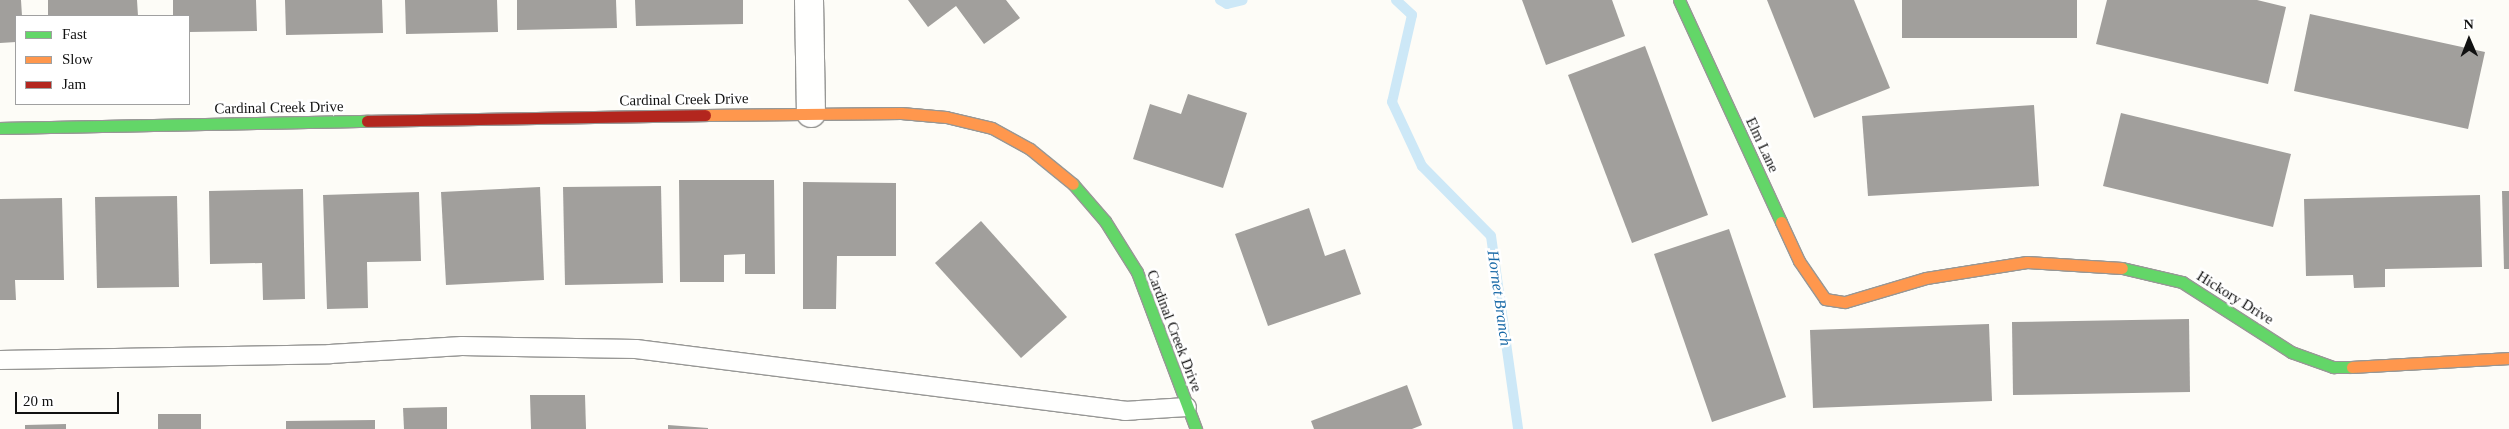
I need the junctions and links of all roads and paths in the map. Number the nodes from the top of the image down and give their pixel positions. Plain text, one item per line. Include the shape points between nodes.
1 (809, 0) edge
2 (1679, 0) edge
3 (811, 113) junction
4 (0, 128) edge
5 (1825, 299) joint
6 (2509, 358) edge
7 (0, 360) edge
8 (1187, 407) junction
9 (1196, 429) edge

1 - 3 street
2 - 5 street, Elm Lane via 1799,261
3 - 4 street, Cardinal Creek Drive
3 - 8 street, Cardinal Creek Drive via 946,117 992,128 1030,149 1066,176 1104,221 1137,272
5 - 6 street, Hickory Drive via 1845,302 1926,278 2027,262 2117,267 2182,282 2250,323 2290,352 2333,367 2389,367
7 - 8 lane via 330,354 462,346 636,349 1125,411
8 - 9 street, Cardinal Creek Drive

